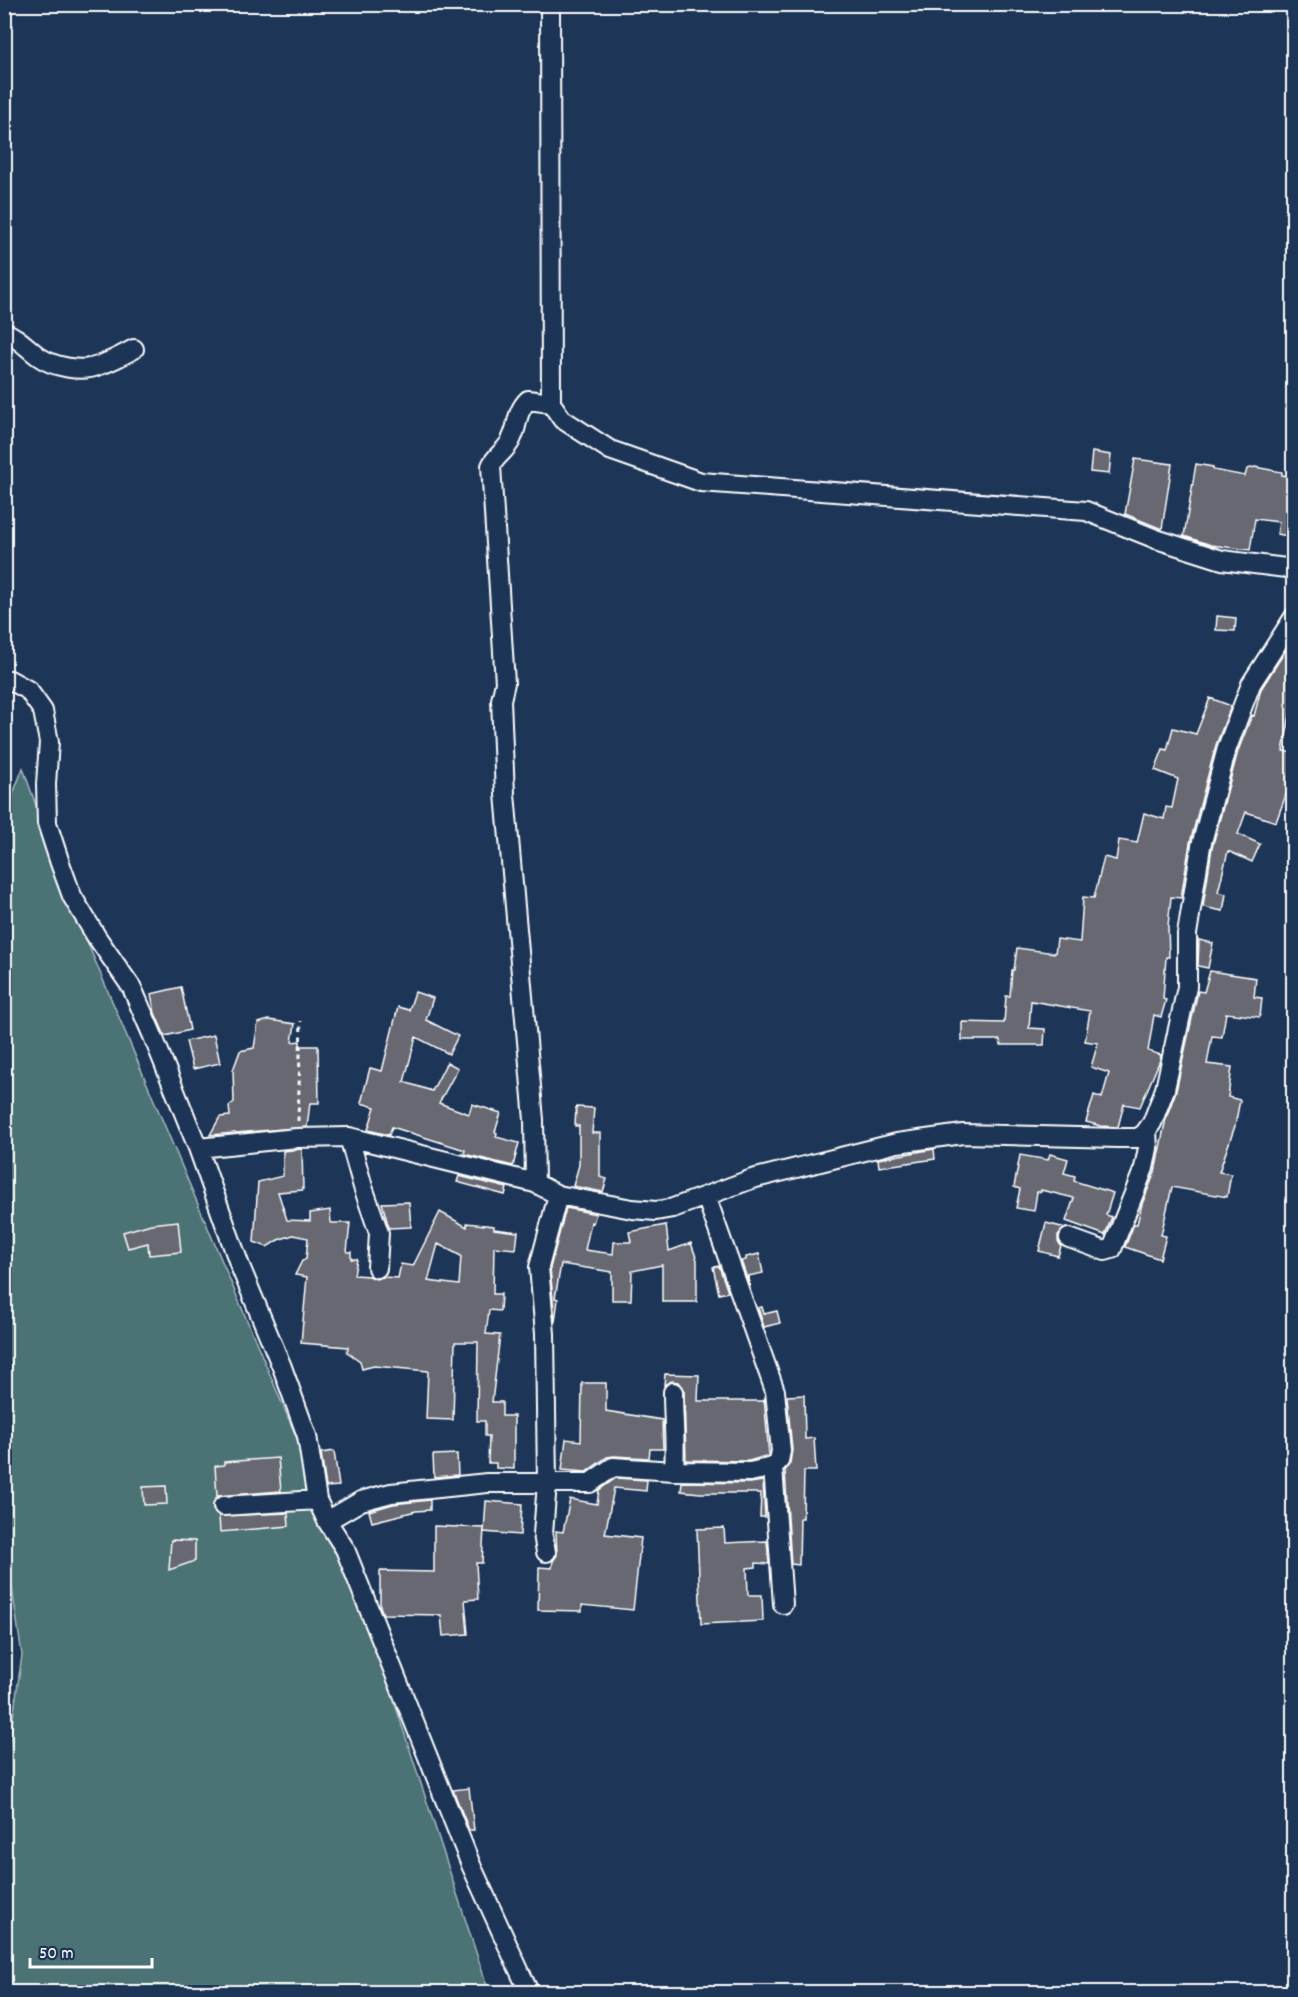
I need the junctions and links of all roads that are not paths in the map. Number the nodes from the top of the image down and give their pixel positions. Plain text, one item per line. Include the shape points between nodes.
1 (550, 4) edge
2 (4, 332) edge
3 (134, 349) dead end
4 (551, 403) junction
5 (1293, 569) edge
6 (1293, 617) edge
7 (4, 680) edge
8 (1147, 1131) junction
9 (349, 1137) junction
10 (198, 1149) junction
11 (535, 1183) junction
12 (558, 1195) junction
13 (706, 1196) junction
14 (1069, 1238) dead end
15 (377, 1268) dead end
16 (673, 1392) dead end
17 (773, 1467) junction
18 (674, 1471) junction
19 (547, 1483) junction
20 (317, 1500) junction
21 (223, 1506) dead end
22 (327, 1521) junction
23 (546, 1552) dead end
24 (783, 1604) dead end
25 (529, 1992) edge

1 - 4 street
2 - 3 street via 48,363 69,367 98,366
4 - 5 street via 562,419 610,450 701,482 1086,511 1222,560
4 - 11 street via 528,400 519,409 513,438 490,466 505,683 501,700 505,794 534,1120
6 - 8 street via 1251,684 1227,748 1201,846 1187,934 1185,1003 1165,1089
7 - 10 street via 28,690 43,711 49,741 47,823 60,863 72,896 132,988
8 - 13 street via 1137,1138 963,1134 897,1143 752,1179
8 - 14 street via 1144,1168 1112,1249
9 - 10 street via 297,1138
9 - 11 street
9 - 15 street via 379,1233
10 - 20 street via 307,1436
11 - 12 street
12 - 13 street via 656,1211
12 - 19 street via 539,1267 546,1334
13 - 17 street via 775,1391 781,1451
16 - 18 street
17 - 18 street via 750,1472
17 - 24 street
18 - 19 street via 613,1467 590,1483
19 - 22 street via 487,1483 392,1493 361,1502
19 - 23 street via 543,1534
20 - 21 street
20 - 22 street
22 - 25 street via 345,1549 471,1865

